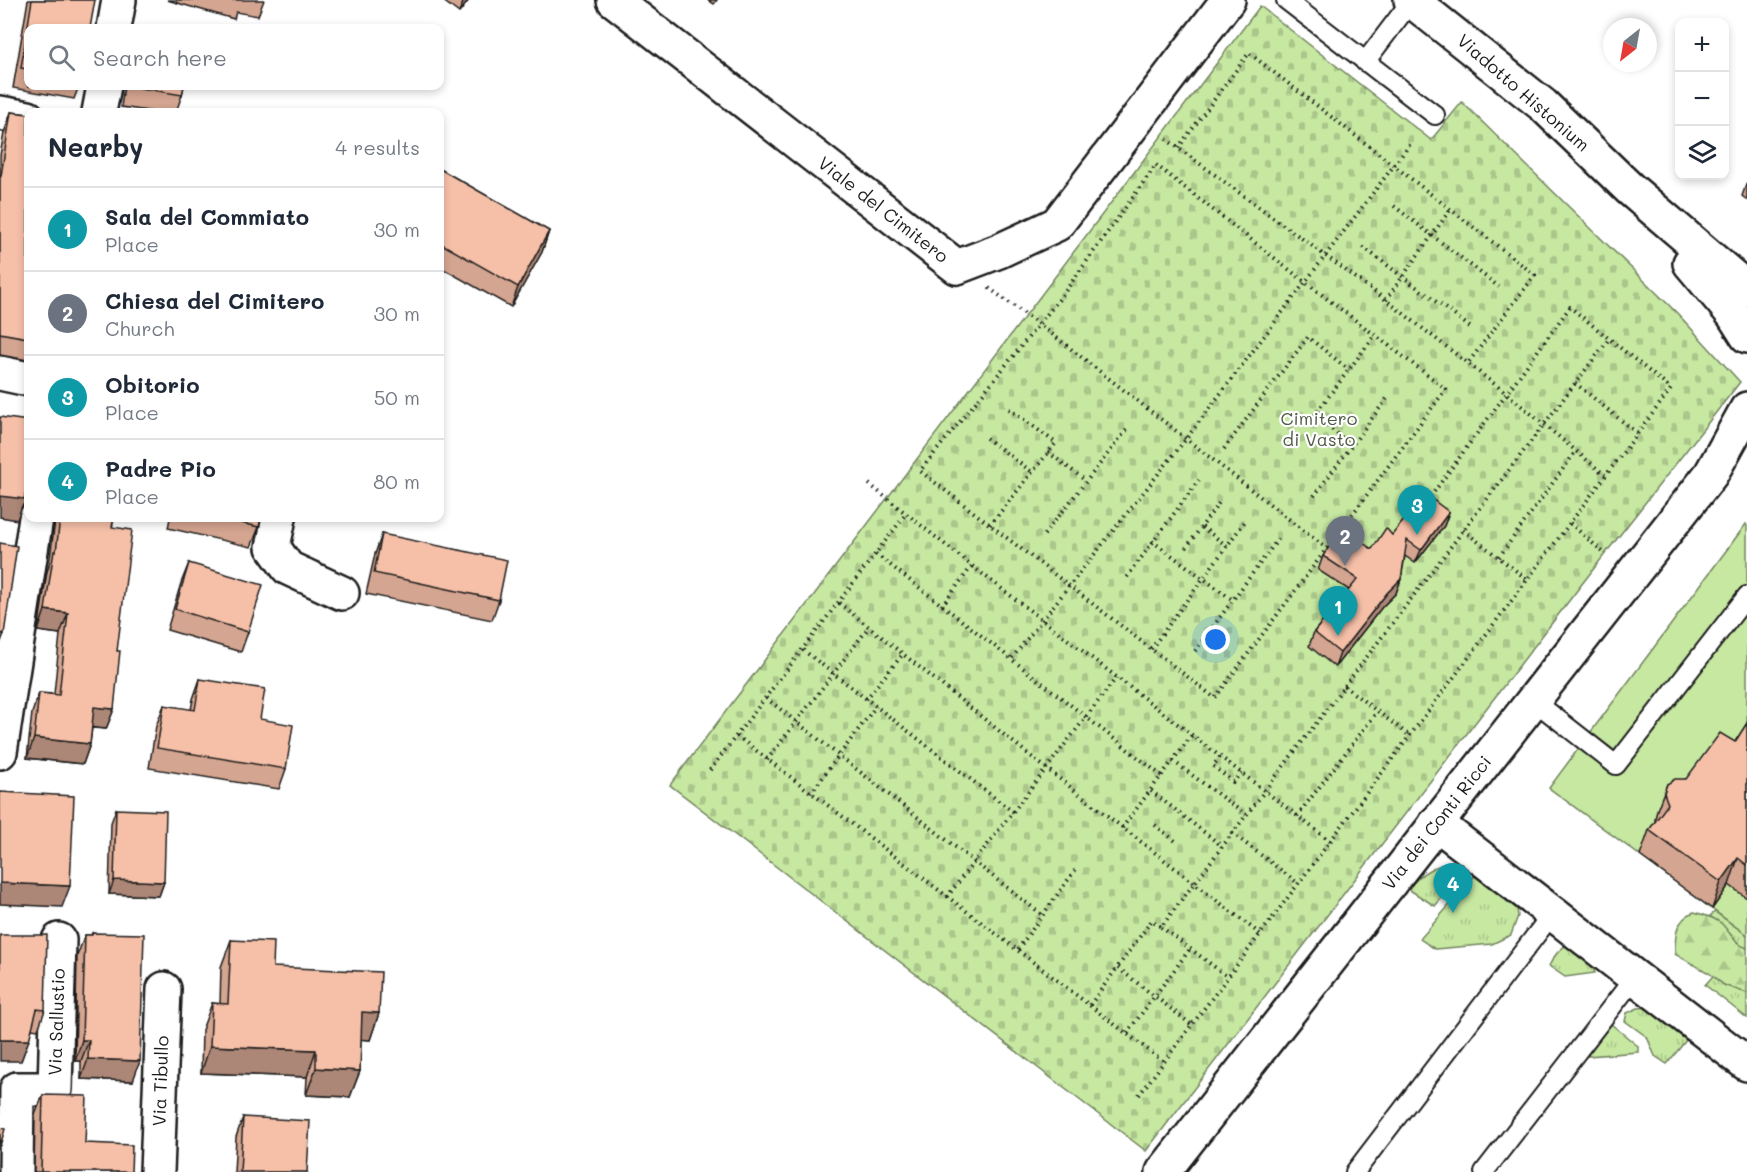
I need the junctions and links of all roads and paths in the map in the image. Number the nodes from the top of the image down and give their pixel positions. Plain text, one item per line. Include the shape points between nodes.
1 (119, 0) edge
2 (614, 0) edge
3 (1228, 0) edge
4 (1286, 0) edge
5 (1411, 0) edge
6 (115, 24) edge
7 (1365, 62) junction
8 (103, 90) edge
9 (100, 108) edge
10 (0, 113) edge
11 (1435, 115) dead end
12 (24, 117) edge
13 (1166, 139) dead end
14 (1411, 143) dead end
15 (1178, 148) junction
16 (1393, 166) junction
17 (1630, 189) junction
18 (1394, 206) dead end
19 (1450, 210) junction
20 (1433, 234) junction
21 (1363, 247) dead end
22 (1325, 256) junction
23 (957, 267) junction
24 (1402, 277) junction
25 (1305, 282) junction
26 (1499, 287) dead end
27 (1747, 289) edge
28 (1386, 300) junction
29 (1039, 324) junction
30 (1470, 327) dead end
31 (1375, 335) junction
32 (1747, 336) edge
33 (1609, 339) junction
34 (1468, 363) junction
35 (1349, 370) junction
36 (0, 373) edge
37 (24, 378) edge
38 (1575, 384) junction
39 (1506, 393) junction
40 (1388, 397) dead end
41 (1005, 406) dead end
42 (1747, 409) edge
43 (1544, 424) junction
44 (1129, 427) dead end
45 (1638, 434) junction
46 (986, 438) dead end
47 (1186, 439) junction
48 (1352, 444) junction
49 (1747, 445) edge
50 (1224, 449) dead end
51 (1576, 451) junction
52 (1048, 452) junction
53 (1032, 472) junction
54 (1711, 474) junction
55 (1605, 475) junction
56 (1199, 480) dead end
57 (1086, 481) junction
58 (869, 483) dead end
59 (1314, 496) dead end
60 (1221, 500) dead end
61 (1426, 503) edge
62 (906, 514) junction
63 (1246, 520) dead end
64 (35, 522) edge
65 (278, 522) edge
66 (1570, 523) junction
67 (990, 525) junction
68 (1202, 527) junction
69 (1463, 530) junction
70 (1044, 535) dead end
71 (1278, 539) dead end
72 (1152, 541) junction
73 (1227, 546) junction
74 (1186, 548) dead end
75 (1326, 548) junction
76 (876, 554) junction
77 (1605, 554) dead end
78 (1499, 557) junction
79 (972, 566) junction
80 (1126, 577) dead end
81 (1203, 579) junction
82 (1528, 580) junction
83 (1069, 585) junction
84 (342, 593) dead end
85 (1747, 596) edge
86 (1233, 600) junction
87 (839, 603) junction
88 (942, 606) junction
89 (1042, 619) junction
90 (869, 627) junction
91 (1151, 649) junction
92 (803, 650) junction
93 (1195, 651) dead end
94 (903, 654) junction
95 (1012, 658) junction
96 (832, 674) junction
97 (1117, 677) junction
98 (1344, 686) junction
99 (766, 698) junction
100 (866, 699) junction
101 (1533, 700) junction
102 (876, 706) junction
103 (1377, 712) junction
104 (1086, 717) junction
105 (796, 721) junction
106 (1192, 735) junction
107 (737, 736) junction
108 (1410, 736) junction
109 (0, 752) edge
110 (839, 755) junction
111 (1220, 757) junction
112 (766, 760) junction
113 (1173, 761) junction
114 (1047, 769) junction
115 (711, 770) dead end
116 (1241, 773) junction
117 (1162, 776) junction
118 (1151, 790) junction
119 (1264, 791) junction
120 (811, 793) junction
121 (1013, 812) junction
122 (1246, 815) junction
123 (1297, 816) junction
124 (1436, 823) junction
125 (1155, 825) dead end
126 (1122, 828) junction
127 (1232, 833) junction
128 (1331, 842) junction
129 (1178, 843) dead end
130 (1222, 846) junction
131 (975, 862) junction
132 (1076, 869) dead end
133 (1194, 884) junction
134 (1299, 884) junction
135 (947, 897) junction
136 (1552, 914) junction
137 (1042, 915) junction
138 (1161, 927) junction
139 (1260, 934) junction
140 (59, 940) dead end
141 (1018, 949) junction
142 (1190, 949) junction
143 (1118, 968) junction
144 (1228, 977) junction
145 (1635, 977) junction
146 (164, 989) dead end
147 (1154, 996) junction
148 (1090, 1005) junction
149 (1192, 1025) junction
150 (1127, 1033) junction
151 (1164, 1062) junction
152 (1747, 1064) edge
153 (1139, 1095) dead end
154 (16, 1172) edge
155 (158, 1172) edge
156 (1163, 1172) edge
157 (1355, 1172) edge
158 (1484, 1172) edge

1 - 6 street
2 - 23 street, Viale del Cimitero
3 - 23 street, Viale del Cimitero via 1057,224
4 - 7 lane
5 - 7 lane
5 - 17 street, Viadotto Histonium via 1543,105
7 - 11 lane
8 - 9 street
10 - 12 street
13 - 15 path
14 - 16 path
15 - 16 path via 1249,53
15 - 22 path
16 - 19 path
16 - 22 path
17 - 27 street, Viadotto Histonium
17 - 32 street, Viadotto Histonium
18 - 20 path
19 - 20 path
19 - 34 path via 1535,275
20 - 24 path
20 - 26 path
21 - 24 path
22 - 25 path
22 - 28 path
23 - 29 path
24 - 28 path
24 - 30 path
25 - 29 path via 1156,165
25 - 31 path
25 - 47 path
28 - 34 path
29 - 47 path
29 - 67 path via 920,471
31 - 35 path
31 - 75 path via 1446,389
33 - 38 path
33 - 39 path via 1570,307
33 - 45 path via 1671,389
34 - 39 path
35 - 48 path via 1314,416
35 - 50 path via 1308,337
36 - 37 street
38 - 43 path
38 - 45 path
39 - 43 path
39 - 61 path
40 - 48 path
41 - 52 path via 1056,443
42 - 54 street, Via dei Conti Ricci
43 - 51 path
43 - 69 path
44 - 57 path
45 - 55 path
46 - 53 path
47 - 75 path
47 - 83 path
48 - 59 path
49 - 54 street, Via dei Conti Ricci
51 - 55 path
51 - 78 path
52 - 53 path
52 - 57 path
53 - 67 path
54 - 101 street, Via dei Conti Ricci
55 - 66 path
56 - 72 path
57 - 70 path
58 - 62 path
60 - 68 path
62 - 76 path
62 - 79 path
63 - 73 path
64 - 109 street
65 - 84 street via 273,547 288,568
66 - 77 path
66 - 82 path
67 - 83 path
68 - 73 path
68 - 74 path
69 - 78 path
69 - 98 path
71 - 86 path
72 - 80 path
72 - 81 path
73 - 81 path
75 - 91 path via 1215,699
76 - 87 path
76 - 88 path
78 - 82 path
79 - 88 path
79 - 89 path
81 - 86 path
81 - 91 path
82 - 108 path
83 - 89 path
83 - 91 path
85 - 101 lane via 1616,765
86 - 93 path
87 - 90 path
87 - 92 path
88 - 95 path
89 - 95 path
89 - 97 path
90 - 94 path
90 - 96 path
92 - 96 path
92 - 99 path
94 - 100 path
94 - 114 path
95 - 104 path
96 - 100 path
96 - 105 path
97 - 104 path
97 - 106 path
98 - 103 path
98 - 119 path
99 - 105 path
99 - 107 path
100 - 102 path
101 - 124 street, Via dei Conti Ricci
102 - 110 path
102 - 121 path
103 - 108 path
103 - 123 path
104 - 114 path
104 - 117 path
105 - 110 path
105 - 112 path
106 - 111 path
106 - 113 path
107 - 112 path
107 - 115 path
108 - 128 path
110 - 120 path
110 - 131 path
111 - 116 path
111 - 116 path via 1213,766 1233,782
112 - 120 path
113 - 117 path
113 - 122 path
114 - 121 path
114 - 126 path
116 - 119 path
117 - 118 path
118 - 126 path
118 - 130 path
119 - 122 path
119 - 123 path
120 - 135 path
121 - 131 path
122 - 127 path
123 - 128 path
124 - 136 street
124 - 156 street, Via dei Conti Ricci
125 - 129 path
126 - 133 path
127 - 130 path
127 - 134 path
128 - 134 path
130 - 133 path
131 - 135 path
131 - 137 path
132 - 137 path
133 - 138 path
133 - 139 path
134 - 139 path
135 - 141 path
136 - 145 street
136 - 157 lane
137 - 141 path
138 - 142 path
138 - 143 path via 1152,920
139 - 144 path
140 - 154 street, Via Sallustio via 55,1089 17,1089
141 - 148 path
142 - 144 path
142 - 147 path
143 - 147 path
143 - 148 path
144 - 149 path
145 - 152 street
145 - 158 lane
146 - 155 street, Via Tibullo
147 - 149 path
147 - 150 path
148 - 150 path
149 - 151 path
150 - 151 path
151 - 153 path

